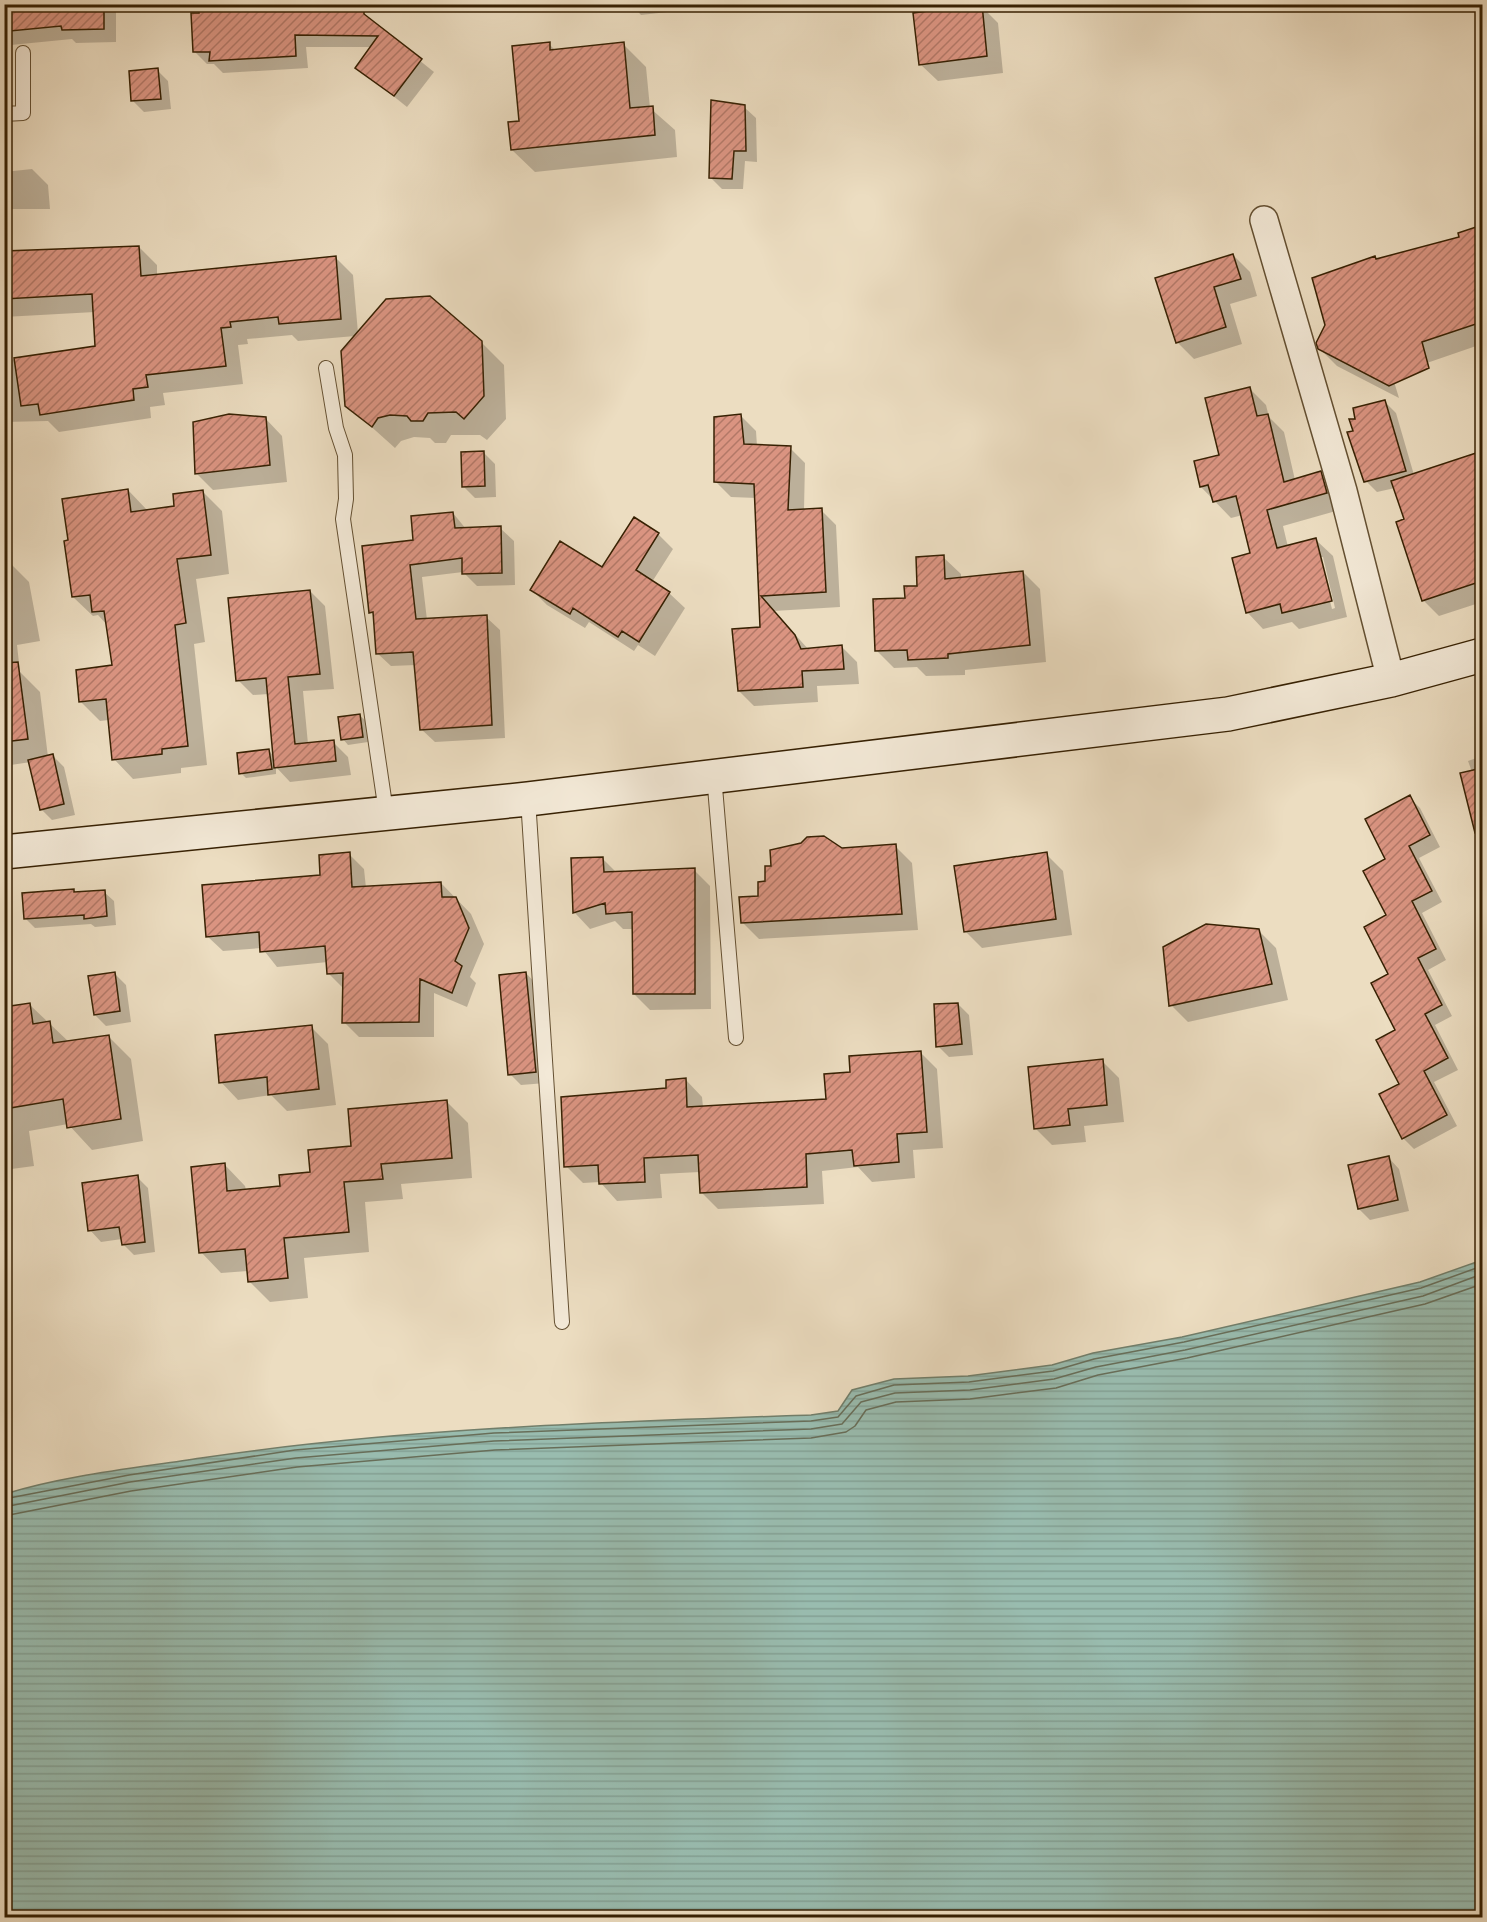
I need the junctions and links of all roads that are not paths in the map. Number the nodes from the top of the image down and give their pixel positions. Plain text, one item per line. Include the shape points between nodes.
1 (23, 53) dead end
2 (4, 114) edge
3 (1264, 220) dead end
4 (326, 368) dead end
5 (1482, 655) edge
6 (1391, 680) junction
7 (714, 775) junction
8 (528, 798) junction
9 (386, 812) junction
10 (4, 852) edge
11 (736, 1038) dead end
12 (562, 1322) dead end

1 - 2 lane via 23,113
3 - 6 street via 1343,491
4 - 9 lane via 336,428 345,454 346,499 342,519
5 - 6 main road
6 - 7 main road via 1228,714
7 - 8 main road
7 - 11 lane
8 - 9 main road
8 - 12 lane
9 - 10 main road

